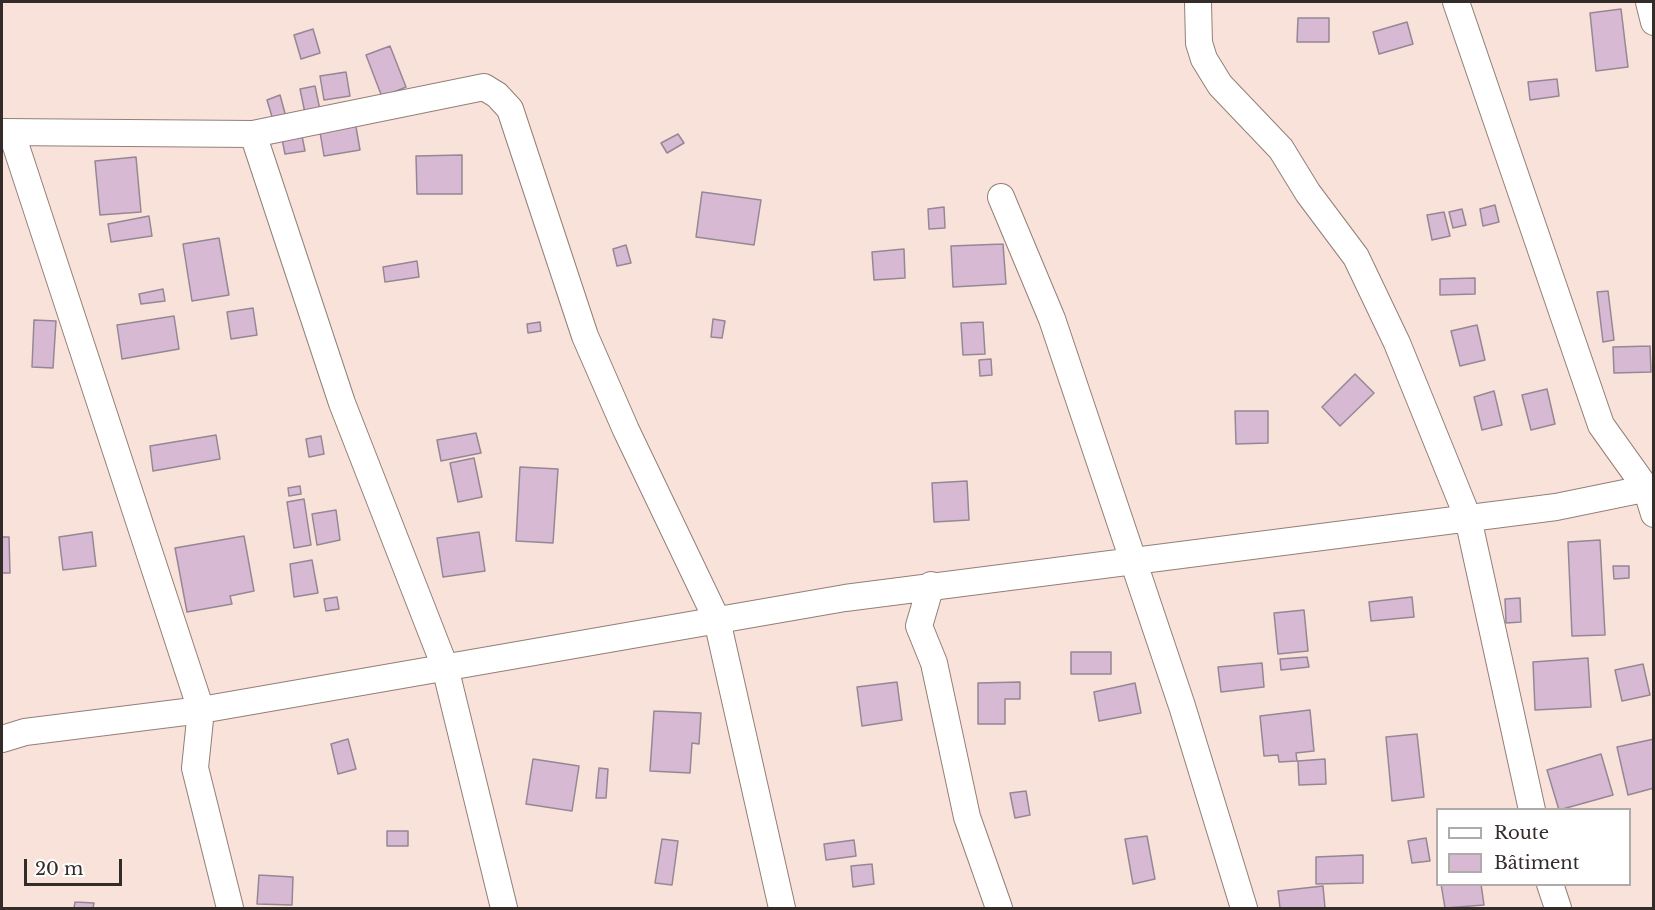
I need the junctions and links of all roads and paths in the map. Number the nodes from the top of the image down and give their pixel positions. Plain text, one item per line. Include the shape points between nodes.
1 (1198, 2) edge
2 (1456, 2) edge
3 (1649, 2) edge
4 (1653, 22) edge
5 (7, 133) edge
6 (253, 134) junction
7 (1001, 197) dead end
8 (1650, 488) edge
9 (1653, 514) edge
10 (1468, 518) junction
11 (1134, 560) junction
12 (931, 585) junction
13 (717, 620) junction
14 (445, 667) junction
15 (201, 710) junction
16 (2, 739) edge
17 (1532, 808) edge
18 (1550, 886) edge
19 (230, 909) edge
20 (504, 909) edge
21 (782, 909) edge
22 (999, 909) edge
23 (1244, 909) edge
24 (1558, 909) edge

1 - 10 street via 1199,43 1204,59 1221,85 1281,149 1356,257 1397,344
2 - 8 street via 1601,425
3 - 4 street
5 - 6 street
5 - 15 street
6 - 13 street via 484,87 497,95 510,109 585,336
6 - 14 street via 342,403
7 - 11 street via 1052,319
8 - 9 street
8 - 10 street via 1556,507
10 - 11 street
10 - 17 street
11 - 12 street
11 - 23 street
12 - 13 street
12 - 22 street via 919,626 934,663 968,817
13 - 14 street
13 - 21 street
14 - 15 street
14 - 20 street
15 - 16 street via 25,732
15 - 19 street via 195,768
18 - 24 street

